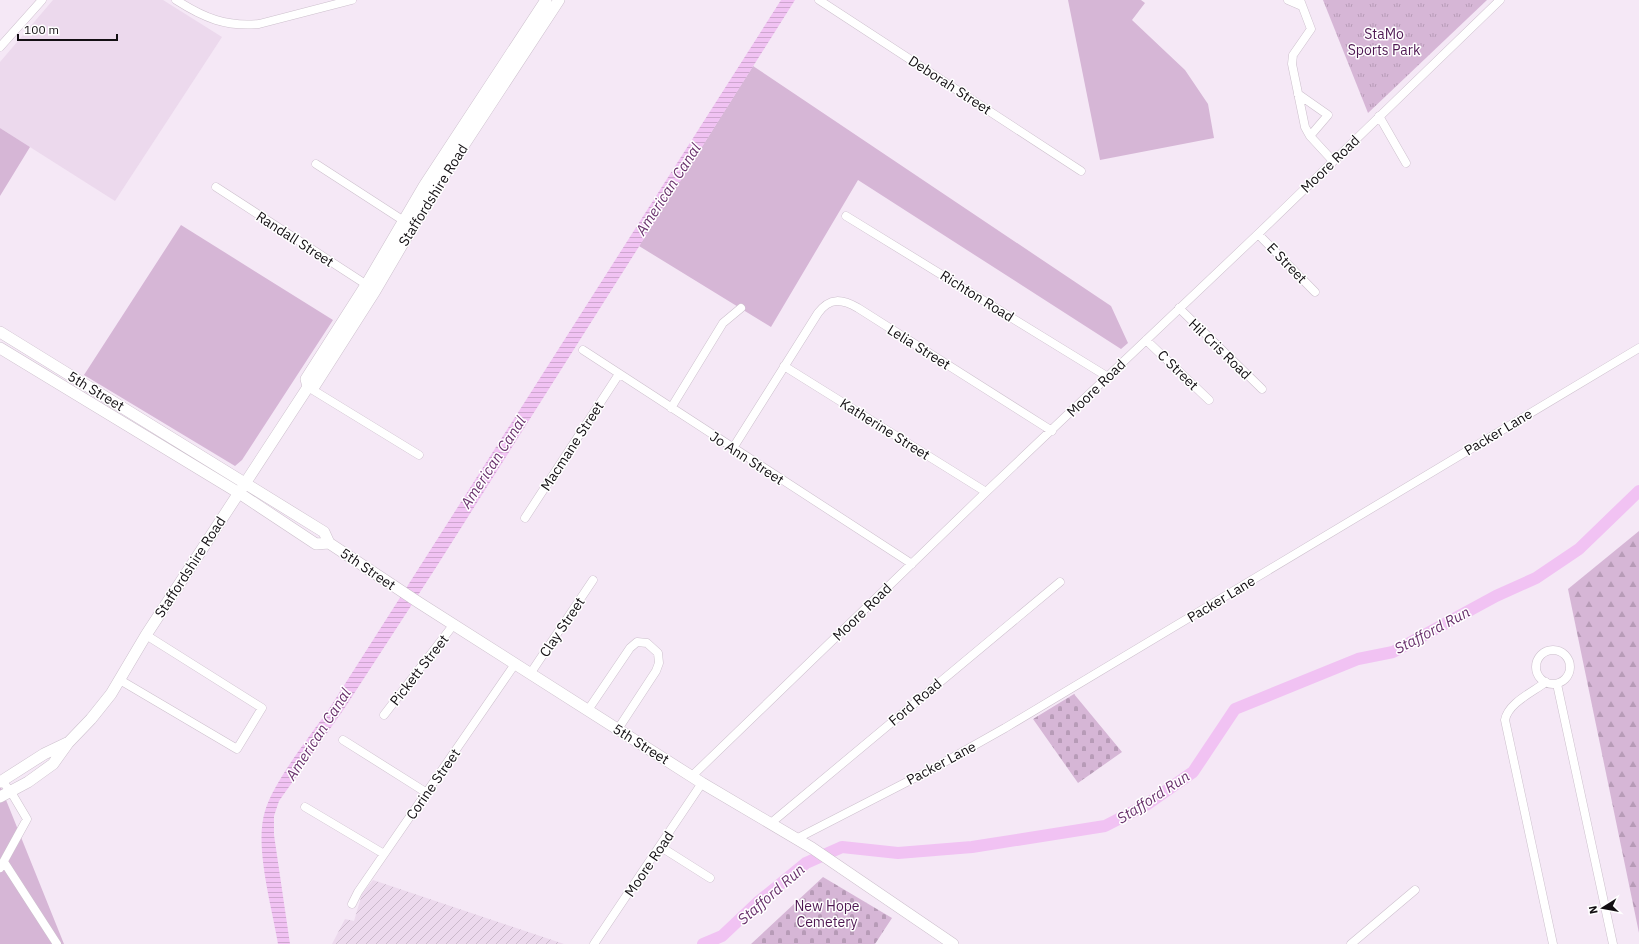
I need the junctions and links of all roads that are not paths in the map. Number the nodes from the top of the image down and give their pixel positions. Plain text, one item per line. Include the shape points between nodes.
1 (42, 0) edge
2 (176, 0) edge
3 (352, 0) edge
4 (546, 0) edge
5 (559, 0) edge
6 (819, 0) edge
7 (1288, 0) edge
8 (1500, 0) edge
9 (1301, 3) edge
10 (0, 47) edge
11 (1298, 94) junction
12 (1379, 116) junction
13 (1310, 136) junction
14 (1333, 161) junction
15 (1406, 163) dead end
16 (316, 164) dead end
17 (1081, 171) dead end
18 (216, 187) dead end
19 (846, 216) dead end
20 (404, 221) junction
21 (1258, 234) junction
22 (371, 288) junction
23 (1315, 292) dead end
24 (741, 308) dead end
25 (1178, 308) junction
26 (0, 332) edge
27 (11, 339) junction
28 (1146, 340) junction
29 (1639, 348) edge
30 (582, 350) dead end
31 (4, 351) edge
32 (784, 366) junction
33 (619, 374) junction
34 (1108, 377) junction
35 (80, 381) junction
36 (308, 387) junction
37 (1262, 389) dead end
38 (73, 393) junction
39 (1209, 400) dead end
40 (671, 408) junction
41 (142, 419) junction
42 (135, 431) junction
43 (1052, 431) junction
44 (182, 444) junction
45 (733, 448) junction
46 (176, 455) junction
47 (419, 455) dead end
48 (246, 482) junction
49 (986, 492) junction
50 (239, 494) junction
51 (292, 512) junction
52 (525, 518) dead end
53 (288, 525) junction
54 (329, 543) junction
55 (912, 564) junction
56 (593, 580) dead end
57 (1060, 582) dead end
58 (454, 624) junction
59 (146, 635) junction
60 (515, 664) junction
61 (530, 674) junction
62 (120, 680) junction
63 (1546, 682) junction
64 (1557, 684) junction
65 (588, 710) junction
66 (384, 715) dead end
67 (618, 729) junction
68 (343, 740) dead end
69 (68, 743) junction
70 (692, 776) junction
71 (1, 782) edge
72 (702, 783) junction
73 (11, 792) junction
74 (427, 793) junction
75 (0, 797) edge
76 (305, 807) dead end
77 (770, 823) junction
78 (796, 839) junction
79 (661, 847) junction
80 (384, 854) junction
81 (2, 865) edge
82 (710, 878) dead end
83 (1415, 890) dead end
84 (352, 904) dead end
85 (57, 944) edge
86 (594, 944) edge
87 (953, 944) edge
88 (1351, 944) edge
89 (1553, 944) edge
90 (1613, 944) edge

1 - 10 street
2 - 3 street via 207,18 246,25 259,24
4 - 20 main road, Staffordshire Road via 424,186
5 - 22 main road, Staffordshire Road
6 - 17 street, Deborah Street
7 - 9 street
8 - 12 street, Moore Road
9 - 11 street via 1311,29 1292,60
11 - 13 street via 1305,127
11 - 13 street via 1328,116
12 - 14 street, Moore Road
12 - 15 street
13 - 14 street
14 - 21 street, Moore Road
16 - 20 street
18 - 22 street, Randall Street
19 - 34 street, Richton Road
20 - 22 main road, Staffordshire Road
21 - 23 street, E Street
21 - 25 street, Moore Road
22 - 36 main road, Staffordshire Road via 315,385
24 - 40 street via 723,323
25 - 28 street, Moore Road
25 - 37 street, Hil Cris Road
26 - 27 main road, 5th Street
27 - 31 main road
27 - 35 main road, 5th Street
28 - 34 street, Moore Road
28 - 39 street, C Street
29 - 78 street, Packer Lane via 1018,721 934,768
30 - 33 street, Jo Ann Street
31 - 38 main road, 5th Street
32 - 43 street, Lelia Street via 823,306 835,300 845,301
32 - 45 street, Lelia Street
32 - 49 street, Katherine Street
33 - 40 street, Jo Ann Street
33 - 52 street, Macmane Street
34 - 43 street, Moore Road
35 - 38 main road
35 - 41 main road, 5th Street
36 - 47 street
36 - 48 main road, Staffordshire Road
38 - 42 main road, 5th Street
40 - 45 street, Jo Ann Street
41 - 42 main road
41 - 44 main road, 5th Street
42 - 46 main road, 5th Street
43 - 49 street, Moore Road
44 - 46 main road
44 - 48 main road, 5th Street
45 - 55 street, Jo Ann Street
46 - 50 main road, 5th Street
48 - 50 main road, Staffordshire Road
48 - 51 main road, 5th Street
49 - 55 street, Moore Road
50 - 53 main road, 5th Street
50 - 59 main road, Staffordshire Road
51 - 53 main road
51 - 54 main road, 5th Street via 324,532
53 - 54 main road, 5th Street via 316,544
54 - 58 main road, 5th Street
55 - 70 street, Moore Road
56 - 61 street, Clay Street
57 - 77 street, Ford Road
58 - 60 main road, 5th Street
58 - 66 street, Pickett Street
59 - 62 main road, Staffordshire Road
59 - 62 street via 262,708 237,749
60 - 61 main road, 5th Street
60 - 74 street, Corine Street
61 - 65 main road, 5th Street
62 - 69 main road, Staffordshire Road via 92,719
63 - 64 street
63 - 64 street via 1540,678 1536,670 1537,661 1542,653 1550,649 1559,650 1567,655 1571,663 1570,673 1565,680
63 - 89 street via 1511,708 1505,720
64 - 90 street
65 - 67 main road, 5th Street
65 - 67 street via 630,648 637,642 647,643 658,653 659,663
67 - 70 main road, 5th Street
68 - 74 street
69 - 71 main road, Staffordshire Road via 44,754
69 - 73 main road, Staffordshire Road via 52,764
70 - 72 main road, 5th Street
71 - 73 street
72 - 77 main road, 5th Street
72 - 79 street, Moore Road
73 - 75 main road, Staffordshire Road
73 - 81 street via 26,819
74 - 80 street, Corine Street
76 - 80 street
77 - 78 main road, 5th Street
78 - 87 main road, 5th Street
79 - 82 street
79 - 86 street, Moore Road
80 - 84 street, Corine Street
81 - 85 street
83 - 88 street

